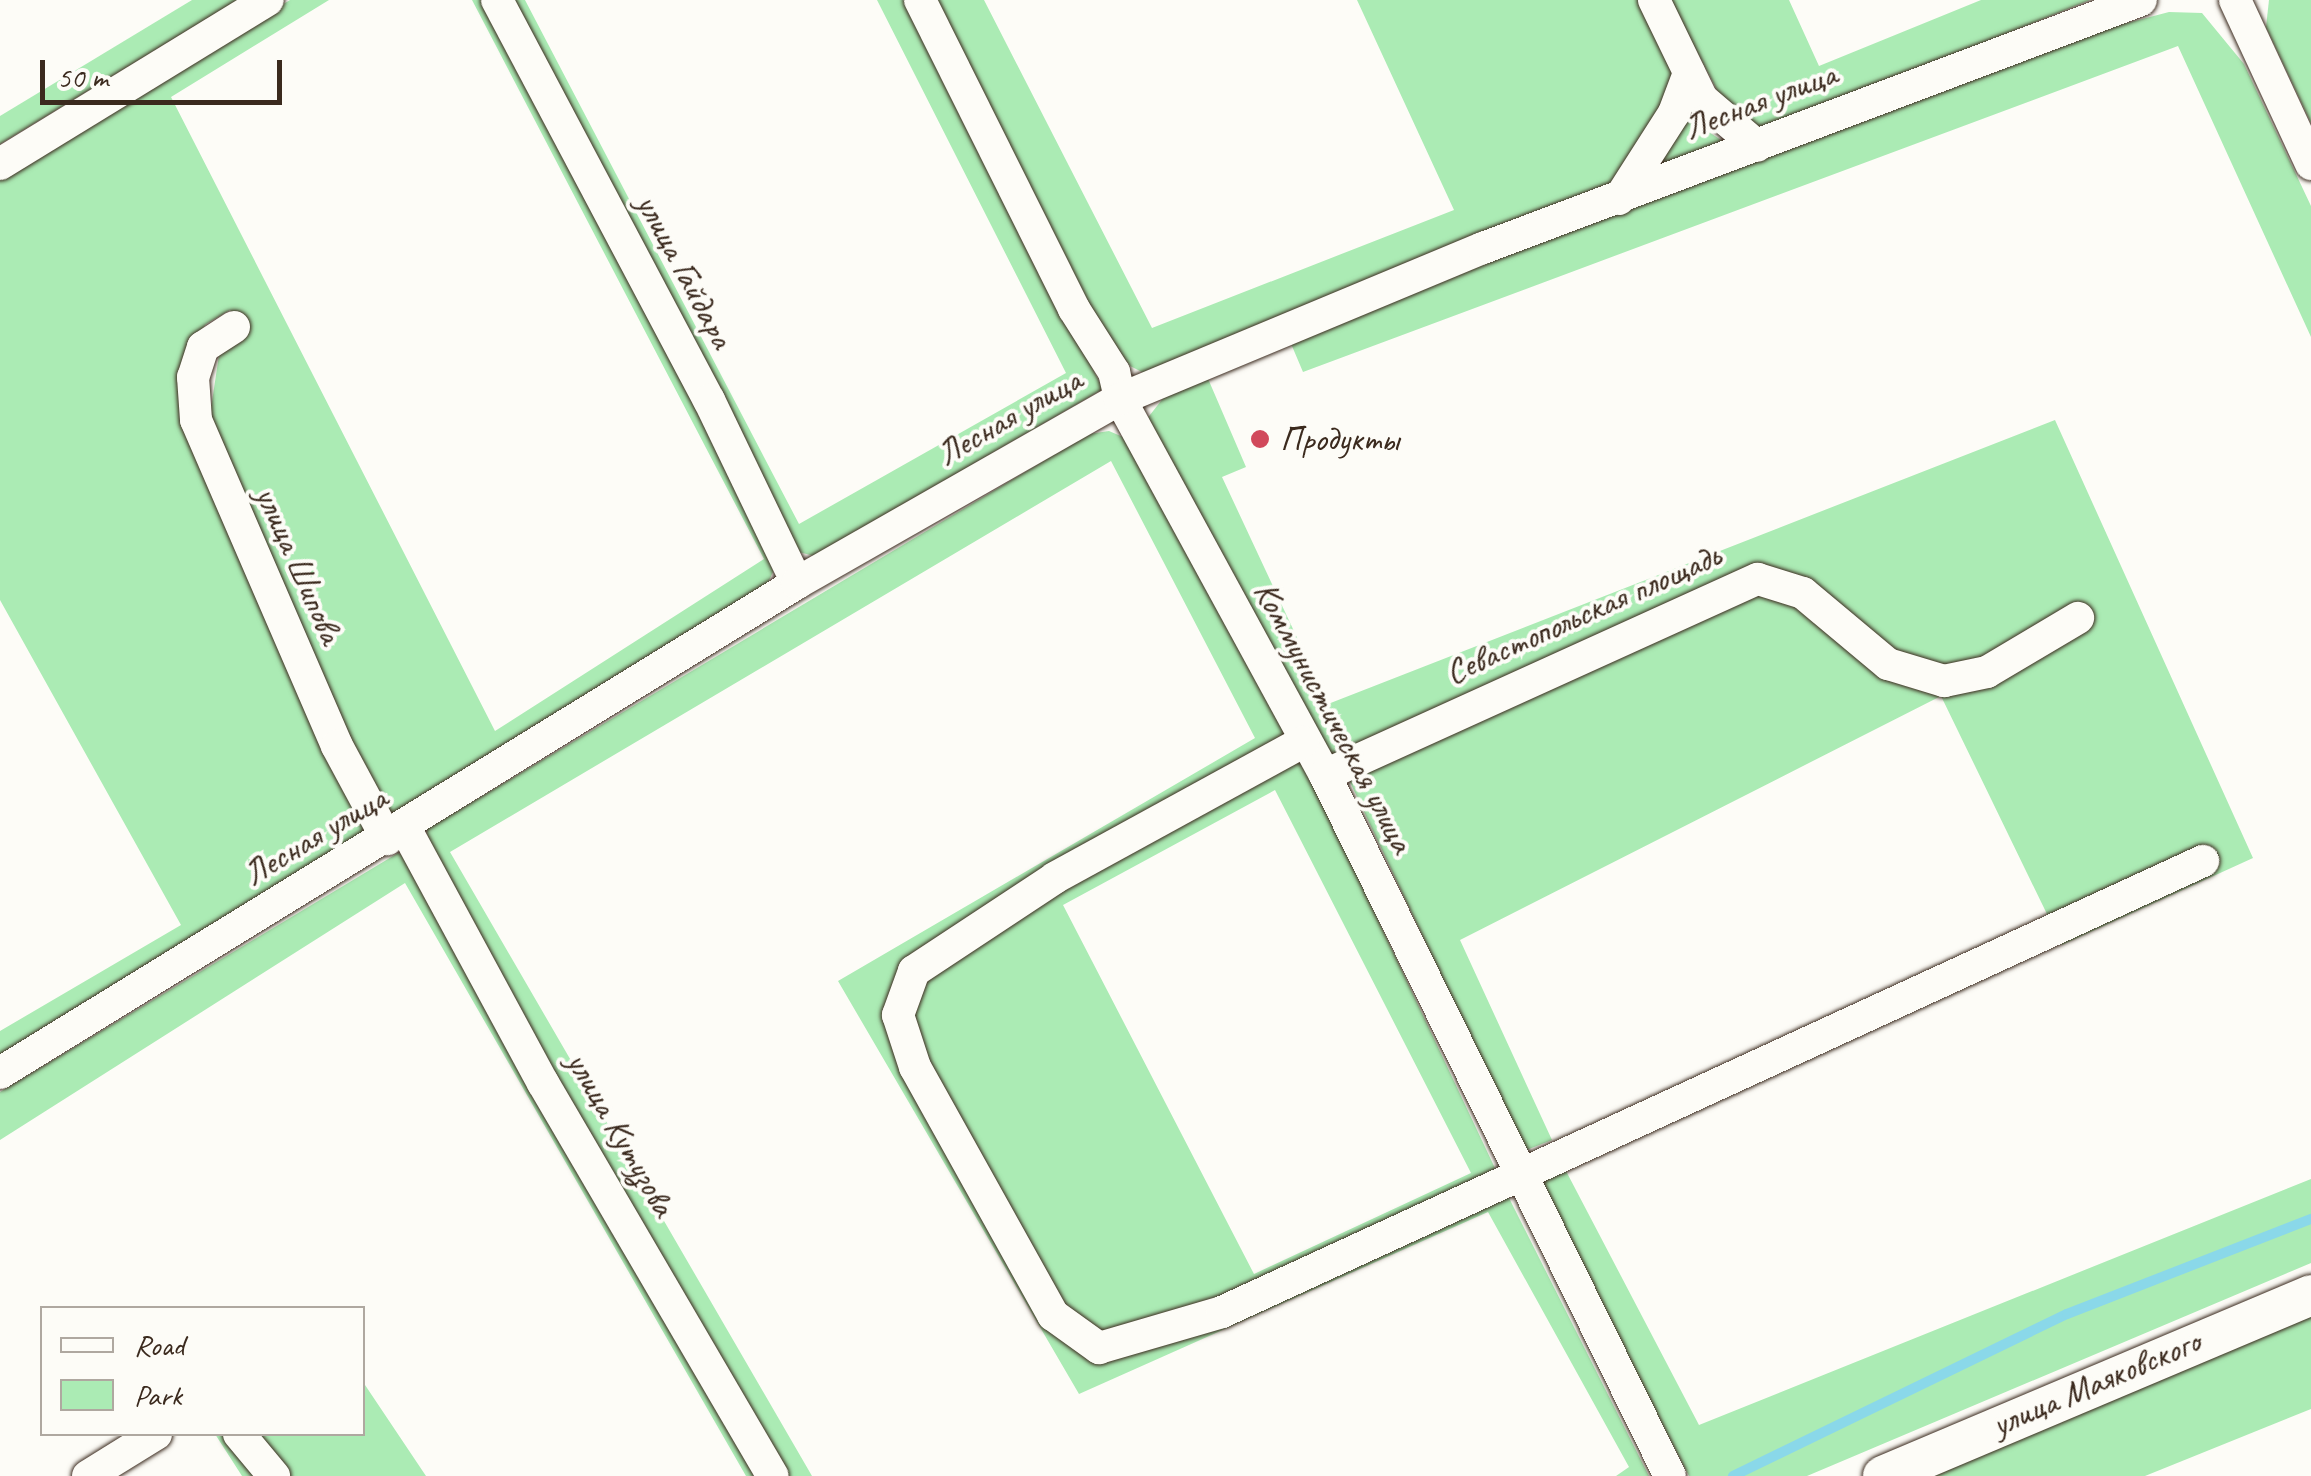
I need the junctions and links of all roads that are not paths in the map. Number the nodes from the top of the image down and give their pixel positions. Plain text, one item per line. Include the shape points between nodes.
1 (268, 0) edge
2 (497, 0) edge
3 (920, 0) edge
4 (1654, 0) edge
5 (2140, 0) edge
6 (2235, 0) edge
7 (1689, 73) junction
8 (1757, 146) junction
9 (0, 164) edge
10 (2311, 164) edge
11 (1619, 198) junction
12 (234, 327) dead end
13 (1120, 400) junction
14 (797, 582) junction
15 (2078, 618) dead end
16 (1302, 742) junction
17 (1325, 775) junction
18 (396, 834) junction
19 (2203, 861) dead end
20 (0, 1073) edge
21 (1518, 1175) junction
22 (2311, 1294) edge
23 (153, 1436) edge
24 (241, 1436) edge
25 (88, 1476) edge
26 (274, 1476) edge
27 (773, 1476) edge
28 (1670, 1476) edge
29 (1883, 1476) edge

1 - 9 street
2 - 14 street, улица Гайдара
3 - 13 street, Коммунистическая улица via 1074,309 1114,372
4 - 7 street
5 - 8 street, Лесная улица
6 - 10 street
7 - 8 street via 1722,122
7 - 11 street via 1674,113
8 - 11 street, Лесная улица
11 - 13 street, Лесная улица via 1271,332
12 - 18 street, улица Шипова via 204,347 193,376 196,420 337,746
13 - 14 street, Лесная улица
13 - 16 street, Коммунистическая улица
14 - 18 street, Лесная улица
15 - 17 street, Севастопольская площадь via 1987,672 1944,682 1888,664 1803,593 1758,579
16 - 17 street, Коммунистическая улица
16 - 21 street via 1054,878 914,971 898,1015 915,1067 1054,1315 1099,1348 1222,1312
17 - 21 street, Коммунистическая улица
18 - 20 street, Лесная улица
18 - 27 street, улица Кутузова
19 - 21 street
21 - 28 street, Коммунистическая улица
22 - 29 main road, улица Маяковского
23 - 25 street
24 - 26 street

